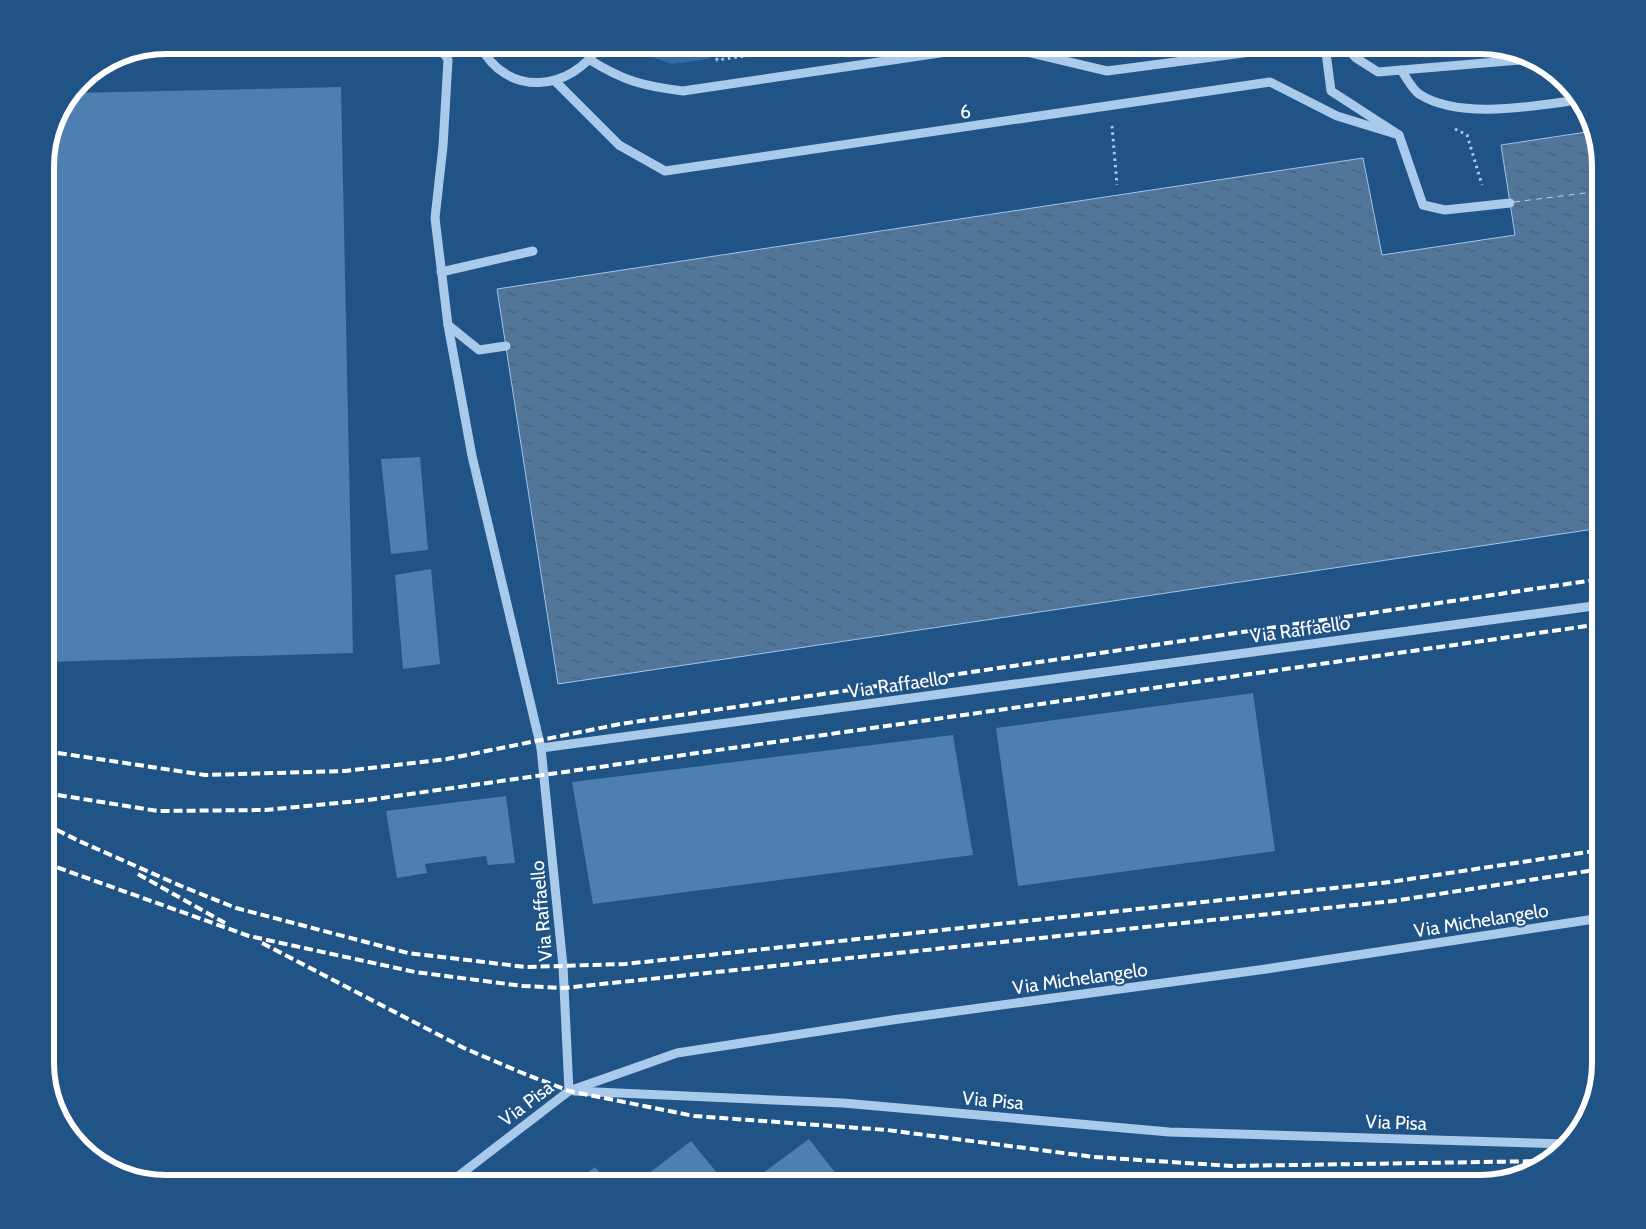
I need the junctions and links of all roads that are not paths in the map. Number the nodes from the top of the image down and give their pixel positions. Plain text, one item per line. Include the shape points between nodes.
1 (444, 54) edge
2 (486, 54) edge
3 (594, 54) edge
4 (934, 54) edge
5 (1034, 54) edge
6 (1236, 54) edge
7 (1326, 54) edge
8 (1352, 54) edge
9 (590, 60) junction
10 (1517, 60) edge
11 (1401, 70) junction
12 (555, 81) junction
13 (1571, 101) edge
14 (1399, 135) junction
15 (1510, 203) dead end
16 (533, 251) dead end
17 (441, 272) junction
18 (448, 325) junction
19 (506, 346) dead end
20 (1592, 606) edge
21 (541, 748) junction
22 (1592, 919) edge
23 (569, 1091) junction
24 (1557, 1144) edge
25 (460, 1175) edge

1 - 17 lane via 448,60 435,218
2 - 12 lane via 491,62 514,78 541,83
3 - 9 lane
4 - 9 lane via 683,91 647,86 618,77
5 - 6 lane via 1107,71
7 - 14 lane via 1332,91
8 - 11 lane via 1378,72
9 - 12 lane via 574,74
10 - 11 lane
11 - 13 lane via 1418,94 1444,105 1510,109
12 - 14 lane, 6 via 619,145 665,171 1270,82 1337,116
14 - 15 lane via 1423,205 1445,210
16 - 17 lane
17 - 18 lane
18 - 19 lane via 479,350
18 - 21 lane via 472,456
20 - 21 lane, Via Raffaello
21 - 23 lane, Via Raffaello via 563,966
22 - 23 lane, Via Michelangelo via 678,1053
23 - 24 lane, Via Pisa via 844,1103 1169,1132
23 - 25 lane, Via Pisa

